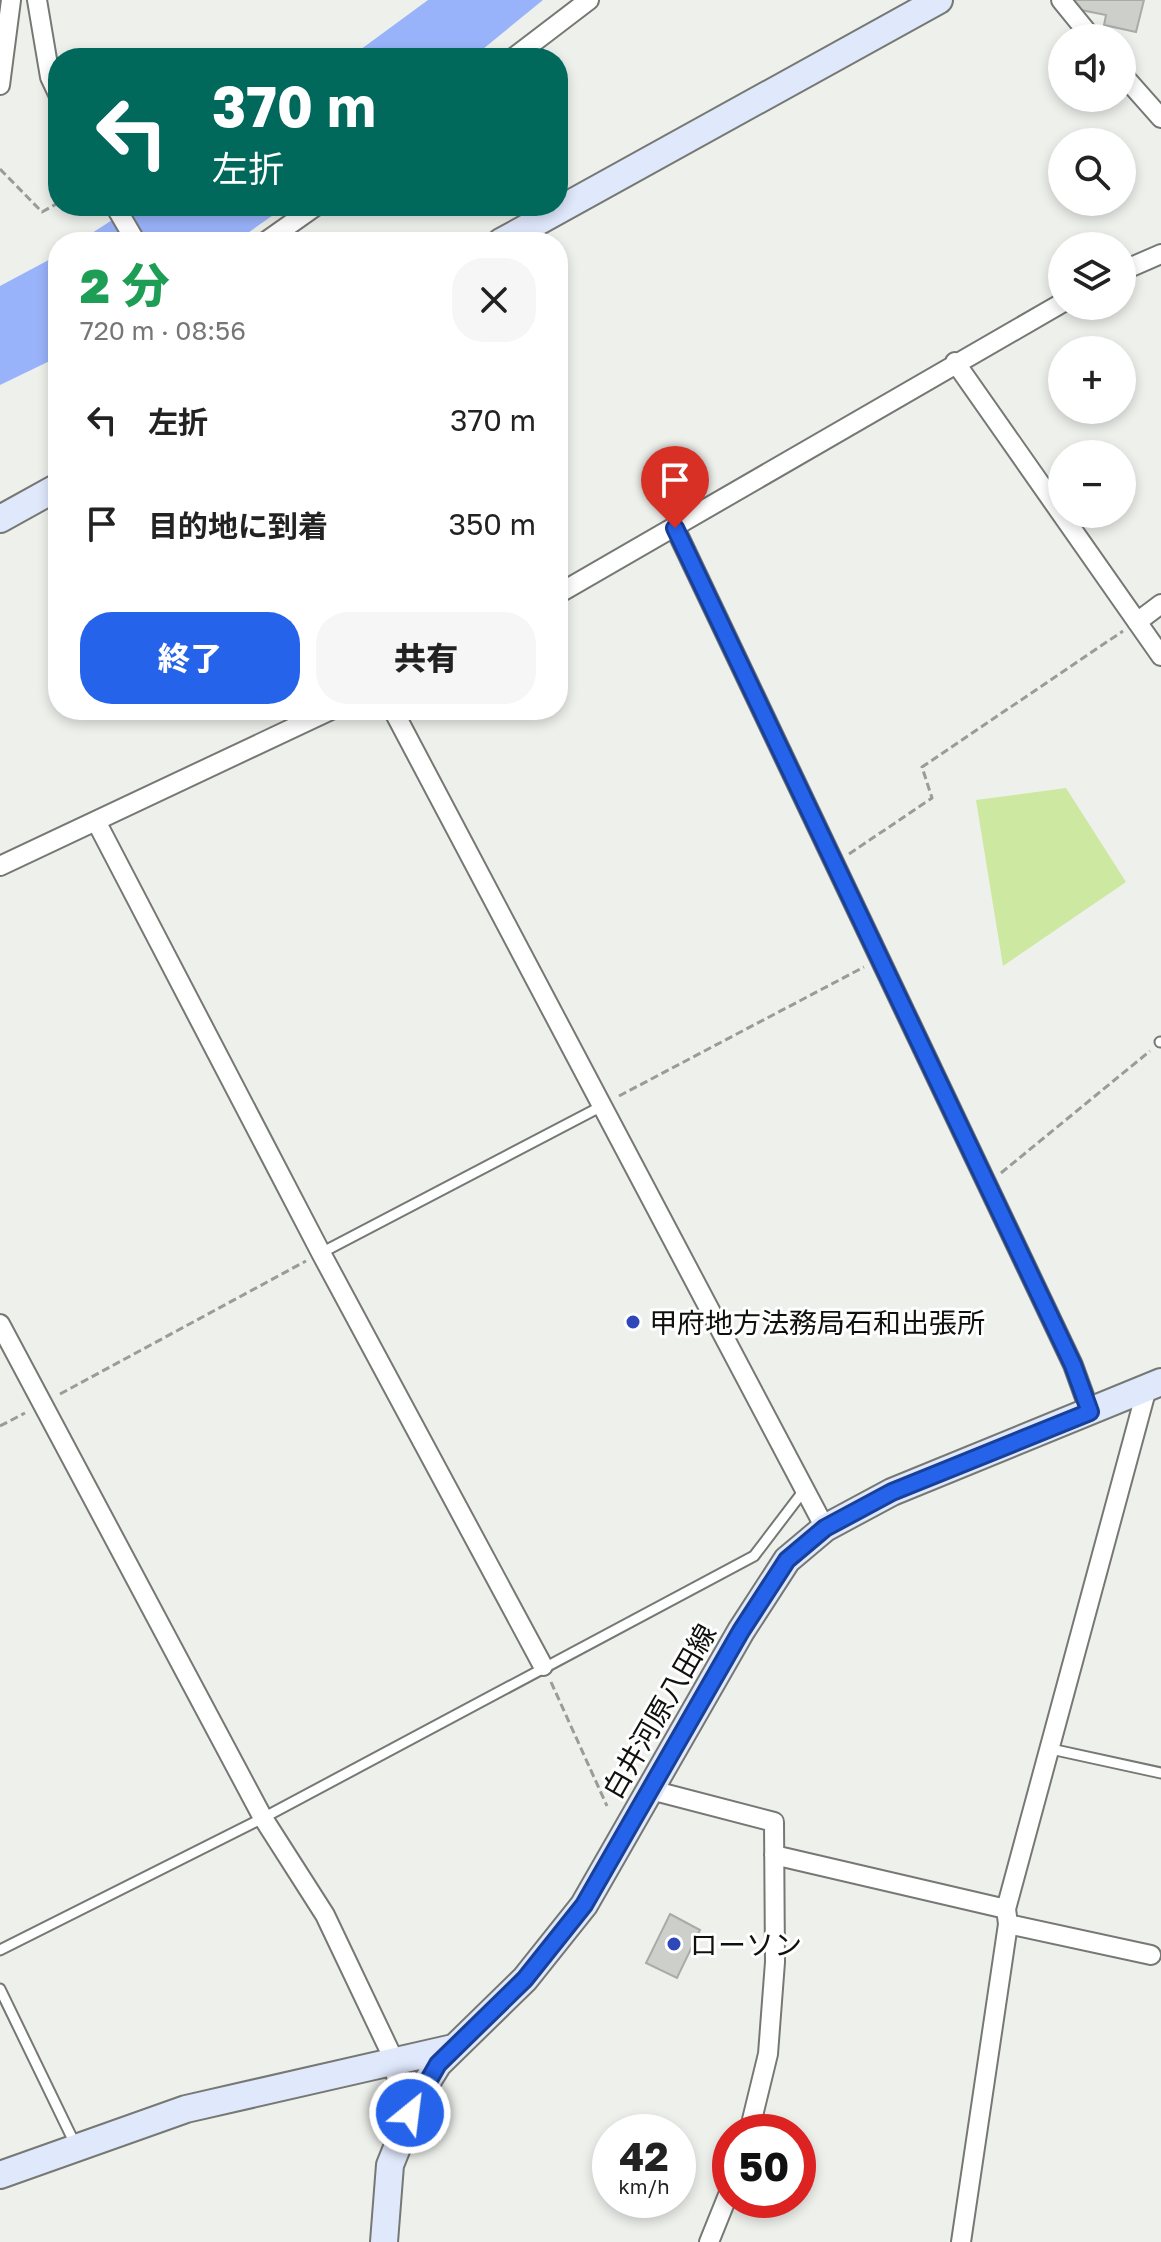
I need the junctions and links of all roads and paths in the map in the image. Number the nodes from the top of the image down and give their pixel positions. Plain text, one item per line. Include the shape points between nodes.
1 (11, 0) edge
2 (37, 0) edge
3 (589, 0) edge
4 (939, 0) edge
5 (1061, 0) edge
6 (1081, 24) edge
7 (526, 48) edge
8 (48, 65) edge
9 (0, 85) edge
10 (1136, 90) edge
11 (1161, 118) edge
12 (0, 169) edge
13 (568, 205) edge
14 (48, 209) edge
15 (302, 216) edge
16 (548, 216) edge
17 (279, 232) edge
18 (519, 232) edge
19 (1161, 254) edge
20 (1136, 265) edge
21 (1048, 311) edge
22 (955, 362) junction
23 (48, 493) edge
24 (0, 519) edge
25 (675, 528) junction
26 (568, 588) edge
27 (1161, 604) edge
28 (1137, 622) junction
29 (1161, 656) edge
30 (310, 720) edge
31 (398, 720) edge
32 (97, 823) junction
33 (836, 863) junction
34 (0, 866) edge
35 (878, 960) junction
36 (1161, 1042) edge
37 (602, 1106) junction
38 (986, 1186) junction
39 (321, 1253) junction
40 (0, 1324) edge
41 (1154, 1385) edge
42 (42, 1404) junction
43 (1090, 1412) junction
44 (0, 1426) edge
45 (805, 1489) junction
46 (825, 1528) junction
47 (543, 1666) junction
48 (1051, 1749) junction
49 (1161, 1773) edge
50 (651, 1790) junction
51 (607, 1806) dead end
52 (263, 1818) junction
53 (774, 1855) junction
54 (1007, 1916) junction
55 (0, 1950) edge
56 (1151, 1955) dead end
57 (0, 1989) edge
58 (453, 2048) junction
59 (394, 2060) junction
60 (753, 2114) edge
61 (403, 2128) junction
62 (76, 2146) junction
63 (0, 2175) edge
64 (719, 2218) edge
65 (384, 2242) edge
66 (709, 2242) edge
67 (961, 2242) edge

1 - 9 street
2 - 8 street
3 - 7 street
4 - 13 main road
5 - 6 street
10 - 11 street
12 - 14 path via 42,212
15 - 17 street
16 - 18 main road
19 - 20 street
21 - 22 street
22 - 25 street
22 - 28 street
23 - 24 main road
25 - 26 street
25 - 33 street
27 - 28 street
28 - 29 street
28 - 33 path via 922,767 932,798
30 - 32 street
31 - 37 street
32 - 34 street
32 - 39 street
33 - 35 street
35 - 37 path
35 - 38 street
36 - 38 path
37 - 39 lane
37 - 45 street
38 - 43 street via 1073,1365
39 - 42 path
39 - 47 street
40 - 42 street
41 - 43 main road, 白井河原八田線
41 - 48 street
42 - 44 path
42 - 52 street
43 - 46 main road, 白井河原八田線 via 892,1492
45 - 46 street
45 - 47 lane via 754,1556
46 - 50 main road, 白井河原八田線 via 787,1560 765,1592
47 - 51 path
47 - 52 lane
48 - 49 lane
48 - 54 street
50 - 53 street via 774,1822
50 - 58 main road, 白井河原八田線 via 563,1934
52 - 55 lane
52 - 59 street via 325,1915
53 - 54 street
53 - 60 street via 775,1962 768,2054
54 - 56 street
54 - 67 street
57 - 62 lane
58 - 59 main road
58 - 61 main road, 白井河原八田線 via 417,2098
59 - 61 street
59 - 62 main road via 186,2109
61 - 65 main road, 白井河原八田線 via 390,2165
62 - 63 main road
64 - 66 street

